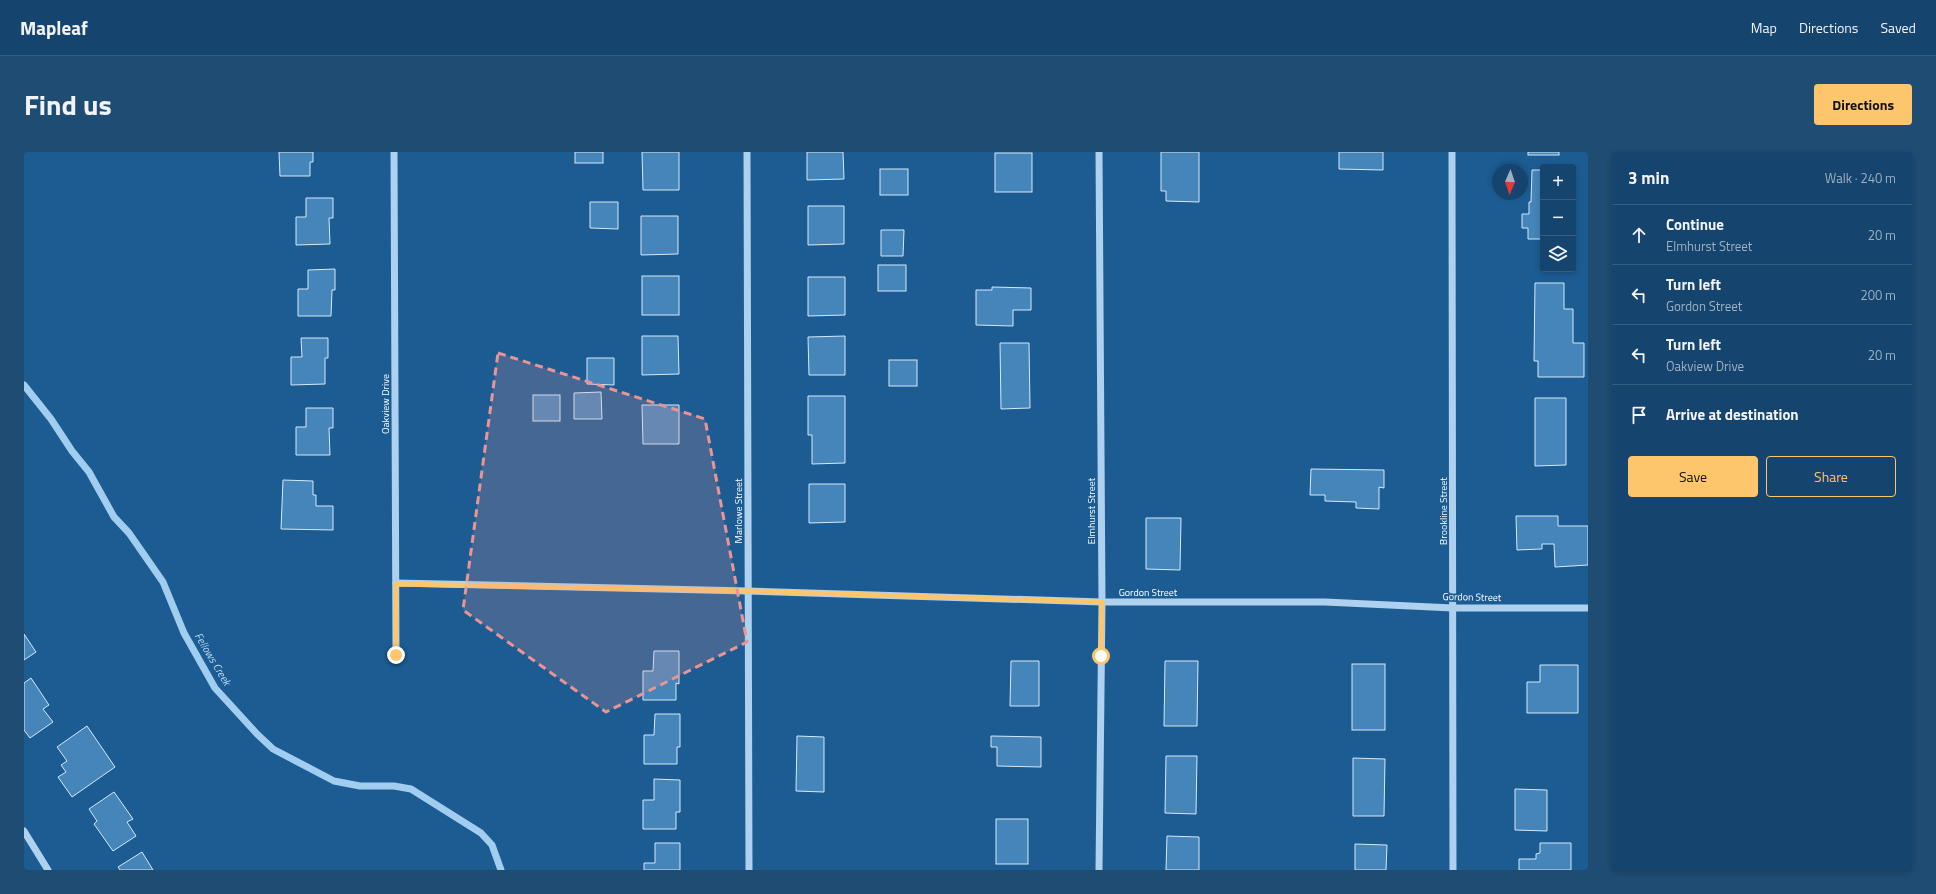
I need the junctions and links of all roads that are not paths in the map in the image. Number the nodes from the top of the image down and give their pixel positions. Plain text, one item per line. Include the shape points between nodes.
1 (394, 152) edge
2 (747, 152) edge
3 (1099, 152) edge
4 (1452, 152) edge
5 (396, 584) junction
6 (748, 591) junction
7 (1102, 602) junction
8 (1453, 608) junction
9 (1588, 608) edge
10 (396, 655) dead end
11 (24, 831) edge
12 (48, 870) edge
13 (749, 870) edge
14 (1099, 870) edge
15 (1454, 870) edge

1 - 5 street, Oakview Drive
2 - 6 street, Marlowe Street
3 - 7 street, Elmhurst Street
4 - 8 street, Brookline Street
5 - 6 street, Gordon Street
5 - 10 street, Oakview Drive
6 - 7 street, Gordon Street
6 - 13 street, Marlowe Street
7 - 8 street, Gordon Street via 1325,602
7 - 14 street, Elmhurst Street
8 - 9 street, Gordon Street
8 - 15 street, Brookline Street
11 - 12 street

